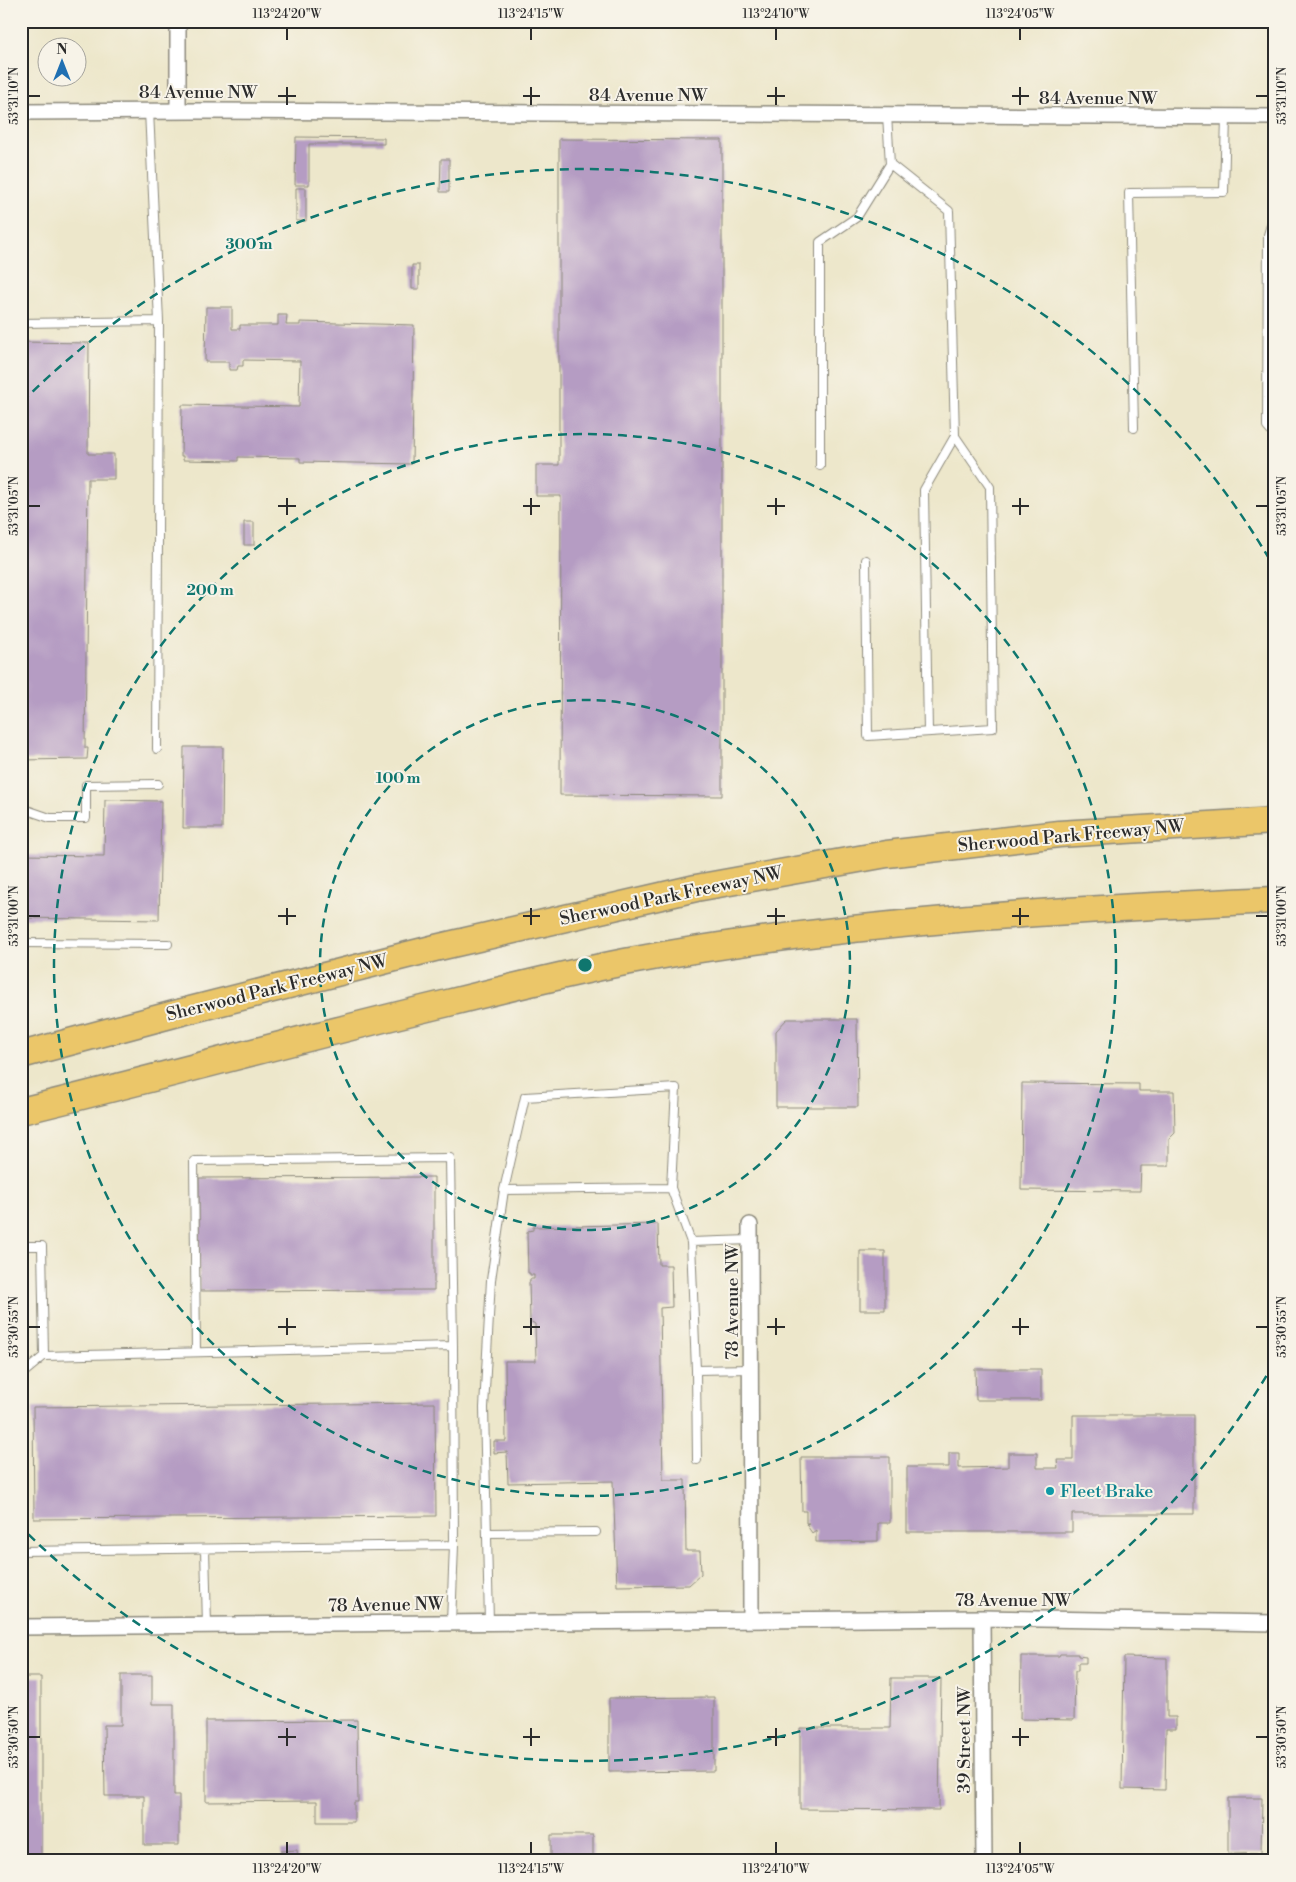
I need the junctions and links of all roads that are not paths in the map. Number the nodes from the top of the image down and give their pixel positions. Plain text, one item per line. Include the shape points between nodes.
1 (178, 21) edge
2 (149, 111) junction
3 (178, 111) junction
4 (21, 112) edge
5 (888, 115) junction
6 (1226, 117) junction
7 (1275, 117) edge
8 (890, 164) junction
9 (1275, 212) edge
10 (159, 321) junction
11 (21, 323) edge
12 (1134, 428) dead end
13 (955, 436) junction
14 (1275, 436) edge
15 (820, 466) dead end
16 (866, 560) dead end
17 (928, 732) junction
18 (157, 749) dead end
19 (158, 784) dead end
20 (21, 808) edge
21 (1275, 821) edge
22 (1275, 900) edge
23 (1182, 904) junction
24 (1275, 910) edge
25 (21, 943) edge
26 (168, 944) dead end
27 (21, 1056) edge
28 (21, 1111) edge
29 (671, 1188) junction
30 (504, 1190) junction
31 (750, 1232) joint
32 (690, 1242) junction
33 (21, 1246) edge
34 (453, 1346) junction
35 (196, 1352) junction
36 (44, 1356) junction
37 (750, 1369) junction
38 (696, 1370) junction
39 (21, 1375) edge
40 (697, 1460) dead end
41 (596, 1532) dead end
42 (487, 1533) junction
43 (454, 1544) junction
44 (206, 1549) junction
45 (21, 1552) edge
46 (982, 1618) junction
47 (751, 1620) junction
48 (489, 1622) junction
49 (451, 1623) junction
50 (1275, 1623) edge
51 (207, 1625) junction
52 (21, 1627) edge
53 (984, 1861) edge

1 - 3 street
2 - 3 street, 84 Avenue NW
2 - 4 street, 84 Avenue NW
2 - 10 lane
3 - 5 street, 84 Avenue NW
5 - 6 street, 84 Avenue NW
5 - 8 lane
6 - 7 street, 84 Avenue NW
6 - 12 lane via 1224,192 1129,193
8 - 13 lane via 948,211
8 - 15 lane via 856,217 820,242
9 - 14 lane via 1268,235 1267,427
10 - 11 lane
10 - 18 lane
13 - 17 lane via 924,490
13 - 17 lane via 990,487 993,728
16 - 17 lane via 868,736
19 - 20 lane via 86,785 86,818 50,818
21 - 27 highway, Sherwood Park Freeway NW via 1059,834 897,853 696,888 435,948
22 - 23 highway
23 - 24 highway
23 - 28 highway via 858,928 714,947 539,981
25 - 26 lane
29 - 30 lane
29 - 30 lane via 676,1088 524,1096
29 - 32 lane
30 - 42 lane via 491,1280 484,1408
31 - 32 lane
31 - 37 street, 78 Avenue NW
32 - 38 lane
33 - 36 lane via 42,1246
34 - 35 lane
34 - 35 lane via 450,1158 194,1161
34 - 43 lane
35 - 36 lane
36 - 39 lane
37 - 38 lane
37 - 47 street, 78 Avenue NW
38 - 40 lane
41 - 42 lane
42 - 48 lane
43 - 44 lane
43 - 49 lane
44 - 45 lane
44 - 51 lane
46 - 47 street, 78 Avenue NW
46 - 50 street, 78 Avenue NW
46 - 53 street, 39 Street NW
47 - 48 street, 78 Avenue NW
48 - 49 street, 78 Avenue NW
49 - 51 street, 78 Avenue NW
51 - 52 street, 78 Avenue NW

